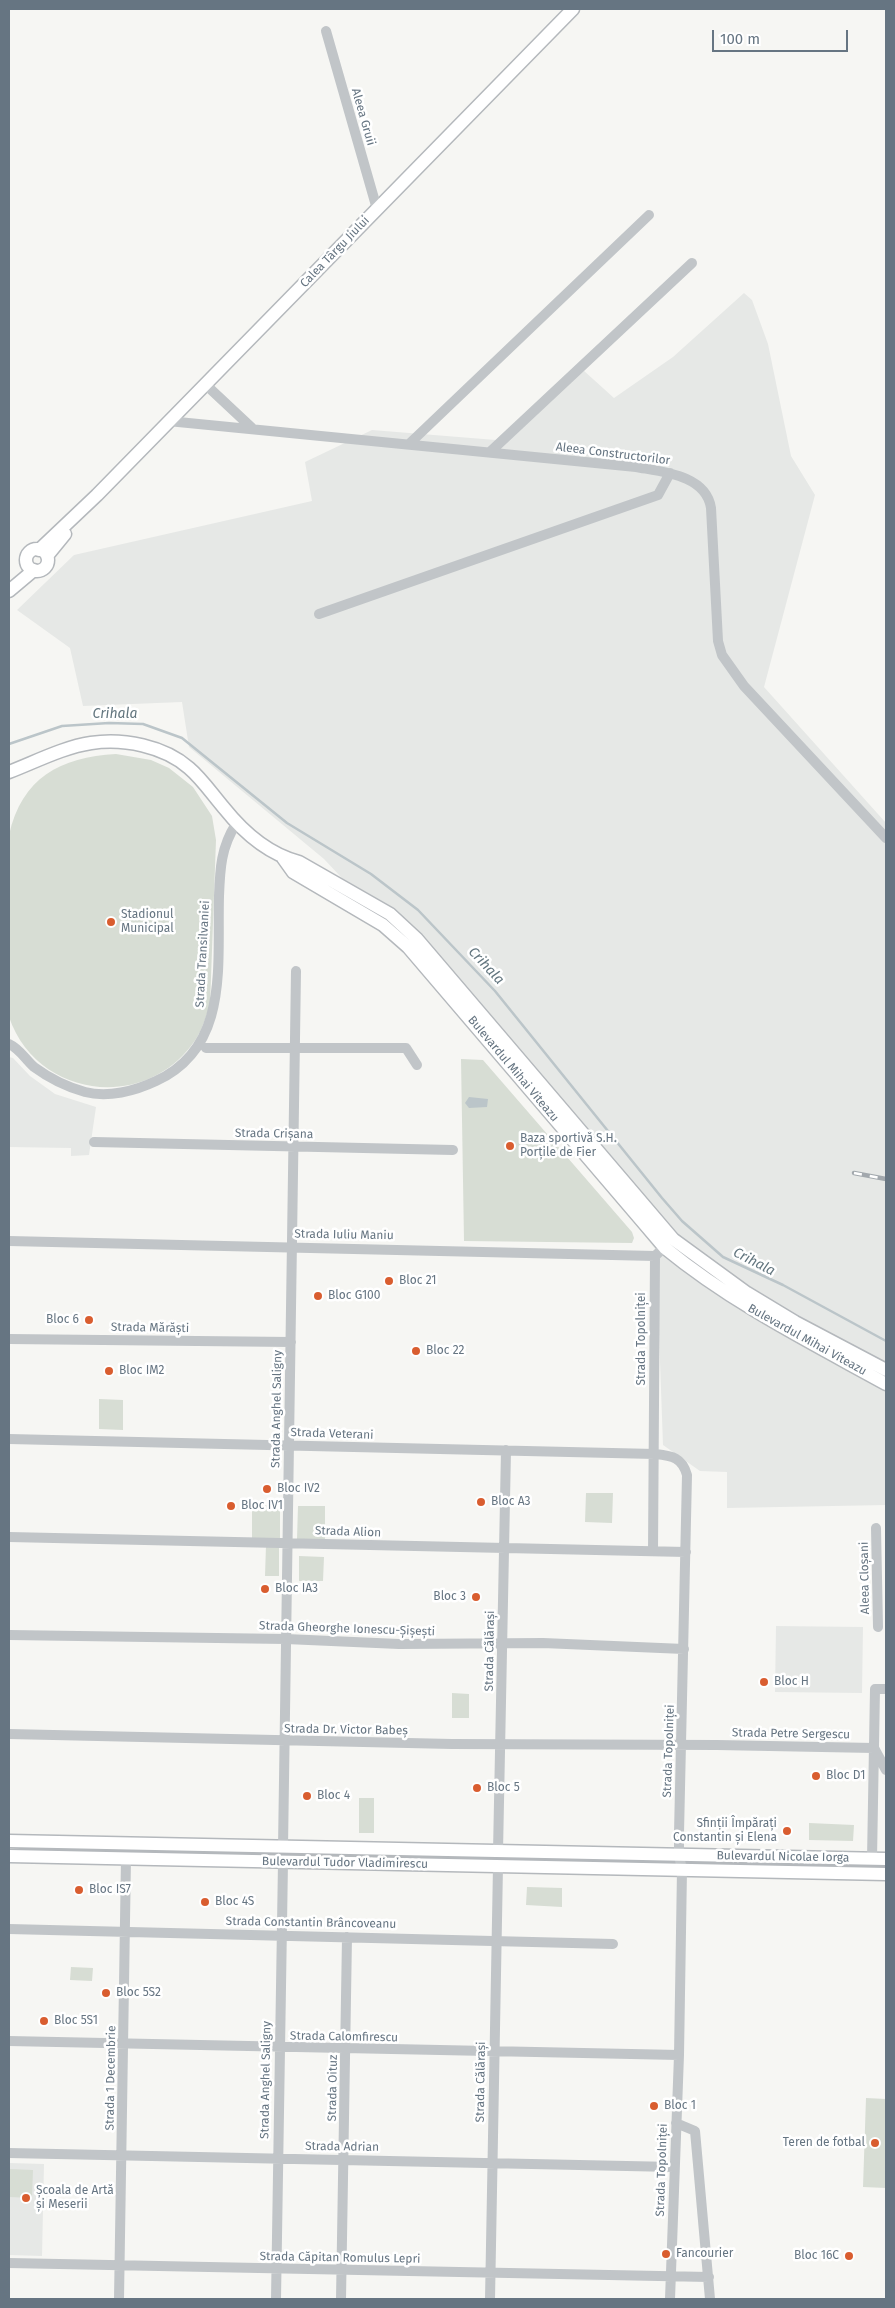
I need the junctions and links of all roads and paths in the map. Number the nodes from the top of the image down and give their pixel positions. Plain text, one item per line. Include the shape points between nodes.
1 (573, 9) edge
2 (326, 31) dead end
3 (377, 209) junction
4 (649, 215) dead end
5 (692, 263) dead end
6 (205, 384) junction
7 (168, 421) junction
8 (252, 428) junction
9 (409, 444) junction
10 (490, 452) junction
11 (670, 473) junction
12 (43, 553) junction
13 (30, 567) junction
14 (9, 584) edge
15 (9, 590) edge
16 (319, 614) dead end
17 (9, 772) edge
18 (236, 824) junction
19 (886, 838) edge
20 (296, 971) dead end
21 (9, 1044) edge
22 (206, 1048) dead end
23 (296, 1048) junction
24 (417, 1066) dead end
25 (94, 1142) dead end
26 (294, 1147) junction
27 (453, 1150) dead end
28 (9, 1241) edge
29 (293, 1246) junction
30 (664, 1247) junction
31 (9, 1339) edge
32 (291, 1342) junction
33 (853, 1359) junction
34 (886, 1370) edge
35 (886, 1384) edge
36 (9, 1439) edge
37 (289, 1445) junction
38 (506, 1450) junction
39 (655, 1454) junction
40 (876, 1528) dead end
41 (9, 1537) edge
42 (287, 1543) junction
43 (505, 1549) junction
44 (653, 1552) junction
45 (686, 1552) junction
46 (878, 1627) dead end
47 (9, 1635) edge
48 (286, 1639) junction
49 (502, 1644) junction
50 (684, 1649) junction
51 (886, 1689) edge
52 (9, 1734) edge
53 (284, 1742) junction
54 (682, 1744) junction
55 (501, 1745) junction
56 (874, 1748) junction
57 (886, 1770) edge
58 (9, 1841) edge
59 (283, 1848) junction
60 (498, 1852) junction
61 (679, 1855) junction
62 (9, 1856) edge
63 (126, 1858) junction
64 (872, 1858) junction
65 (886, 1859) edge
66 (283, 1862) junction
67 (498, 1866) junction
68 (682, 1870) junction
69 (886, 1874) edge
70 (9, 1929) edge
71 (125, 1931) junction
72 (281, 1936) junction
73 (347, 1937) junction
74 (496, 1940) junction
75 (613, 1944) dead end
76 (9, 2041) edge
77 (125, 2044) junction
78 (279, 2048) junction
79 (346, 2050) junction
80 (494, 2052) junction
81 (679, 2055) junction
82 (676, 2123) junction
83 (9, 2153) edge
84 (122, 2155) junction
85 (278, 2159) junction
86 (344, 2160) junction
87 (492, 2163) junction
88 (674, 2167) junction
89 (9, 2263) edge
90 (120, 2265) junction
91 (276, 2269) junction
92 (342, 2271) junction
93 (491, 2274) junction
94 (671, 2277) junction
95 (709, 2277) junction
96 (119, 2299) edge
97 (276, 2299) edge
98 (341, 2299) edge
99 (490, 2299) edge
100 (670, 2299) edge
101 (710, 2299) edge

1 - 3 main road, Calea Târgu Jiului
2 - 3 street, Aleea Gruii
3 - 6 main road, Calea Târgu Jiului
4 - 9 street
5 - 10 street
6 - 7 main road, Calea Târgu Jiului
6 - 8 street
7 - 8 street, Aleea Constructorilor
7 - 12 main road, Calea Târgu Jiului
8 - 9 street, Aleea Constructorilor
9 - 10 street, Aleea Constructorilor
10 - 11 street, Aleea Constructorilor
11 - 16 street via 658,495
11 - 19 street, Aleea Constructorilor via 696,484 710,499 718,641 731,671
12 - 13 main road via 30,553
12 - 13 main road via 48,562 45,568
13 - 14 main road
13 - 15 main road
17 - 18 main road, Bulevardul Mihai Viteazu via 91,743 141,745 173,757 188,767
18 - 21 street, Strada Transilvaniei via 228,837 221,861 216,998 211,1022 198,1048 188,1059 168,1075 148,1085 107,1094 86,1092 49,1076
18 - 30 main road, Bulevardul Mihai Viteazu via 283,858 300,862 390,914 417,939
20 - 23 street, Strada Anghel Saligny
22 - 23 street
23 - 24 street via 406,1048
23 - 26 street, Strada Anghel Saligny
25 - 26 street, Strada Crișana
26 - 27 street, Strada Crișana
26 - 29 street, Strada Anghel Saligny
28 - 29 street, Strada Iuliu Maniu
29 - 30 street, Strada Iuliu Maniu
29 - 32 street, Strada Anghel Saligny
30 - 33 main road, Bulevardul Mihai Viteazu via 740,1304
30 - 39 street, Strada Topolniței
31 - 32 street, Strada Mărăști
32 - 37 street, Strada Anghel Saligny
33 - 34 main road, Bulevardul Mihai Viteazu
33 - 35 main road, Bulevardul Mihai Viteazu
36 - 37 street, Strada Veterani
37 - 38 street, Strada Veterani
37 - 42 street, Strada Anghel Saligny
38 - 39 street, Strada Veterani
38 - 43 street, Strada Călărași
39 - 44 street
39 - 45 street, Strada Topolniței via 672,1456 685,1465
40 - 46 street, Aleea Cloșani
41 - 42 street, Strada Alion
42 - 43 street, Strada Alion
42 - 48 street, Strada Anghel Saligny
43 - 44 street, Strada Alion
43 - 49 street, Strada Călărași
44 - 45 street, Strada Alion
45 - 50 street, Strada Topolniței
47 - 48 street, Strada Gheorghe Ionescu-Șișești
48 - 49 street, Strada Gheorghe Ionescu-Șișești
48 - 53 street, Strada Anghel Saligny
49 - 50 street, Strada Gheorghe Ionescu-Șișești
49 - 55 street, Strada Călărași
50 - 54 street, Strada Topolniței
51 - 56 street via 875,1689
52 - 53 street, Strada Dr. Victor Babeș
53 - 55 street, Strada Dr. Victor Babeș
53 - 59 street, Strada Anghel Saligny
54 - 55 street, Strada Dr. Victor Babeș
54 - 56 street, Strada Petre Sergescu
54 - 61 street, Strada Topolniței
55 - 60 street, Strada Călărași
56 - 57 street
56 - 64 street
58 - 59 main road, Bulevardul Tudor Vladimirescu
59 - 60 main road, Bulevardul Tudor Vladimirescu
60 - 61 main road, Bulevardul Tudor Vladimirescu
61 - 64 main road, Bulevardul Nicolae Iorga
61 - 68 street, Strada Topolniței
62 - 63 main road, Bulevardul Tudor Vladimirescu
63 - 66 main road, Bulevardul Tudor Vladimirescu
63 - 71 street, Strada 1 Decembrie
64 - 65 main road, Bulevardul Nicolae Iorga
66 - 67 main road, Bulevardul Tudor Vladimirescu
66 - 72 street, Strada Anghel Saligny
67 - 68 main road, Bulevardul Tudor Vladimirescu
67 - 74 street, Strada Călărași
68 - 69 main road, Bulevardul Nicolae Iorga
68 - 81 street, Strada Topolniței
70 - 71 street, Strada Constantin Brâncoveanu
71 - 72 street, Strada Constantin Brâncoveanu
71 - 77 street, Strada 1 Decembrie
72 - 73 street, Strada Constantin Brâncoveanu
72 - 78 street, Strada Anghel Saligny
73 - 74 street, Strada Constantin Brâncoveanu
73 - 79 street, Strada Oituz
74 - 75 street, Strada Constantin Brâncoveanu
74 - 80 street, Strada Călărași
76 - 77 street, Strada Calomfirescu
77 - 78 street, Strada Calomfirescu
77 - 84 street, Strada 1 Decembrie
78 - 79 street, Strada Calomfirescu
78 - 85 street, Strada Anghel Saligny
79 - 80 street, Strada Calomfirescu
79 - 86 street, Strada Oituz
80 - 81 street, Strada Calomfirescu
80 - 87 street, Strada Călărași
81 - 82 street, Strada Topolniței
82 - 88 street, Strada Topolniței
82 - 95 street via 695,2131
83 - 84 street, Strada Adrian
84 - 85 street, Strada Adrian
84 - 90 street, Strada 1 Decembrie
85 - 86 street, Strada Adrian
85 - 91 street, Strada Anghel Saligny
86 - 87 street, Strada Adrian
86 - 92 street, Strada Oituz
87 - 88 street, Strada Adrian
87 - 93 street, Strada Călărași
88 - 94 street, Strada Topolniței
89 - 90 street, Strada Căpitan Romulus Lepri
90 - 91 street, Strada Căpitan Romulus Lepri
90 - 96 street, Strada 1 Decembrie
91 - 92 street, Strada Căpitan Romulus Lepri
91 - 97 street, Strada Anghel Saligny
92 - 93 street, Strada Căpitan Romulus Lepri
92 - 98 street, Strada Oituz
93 - 94 street, Strada Căpitan Romulus Lepri
93 - 99 street, Strada Călărași
94 - 95 street, Strada Căpitan Romulus Lepri
94 - 100 street, Strada Topolniței
95 - 101 street

